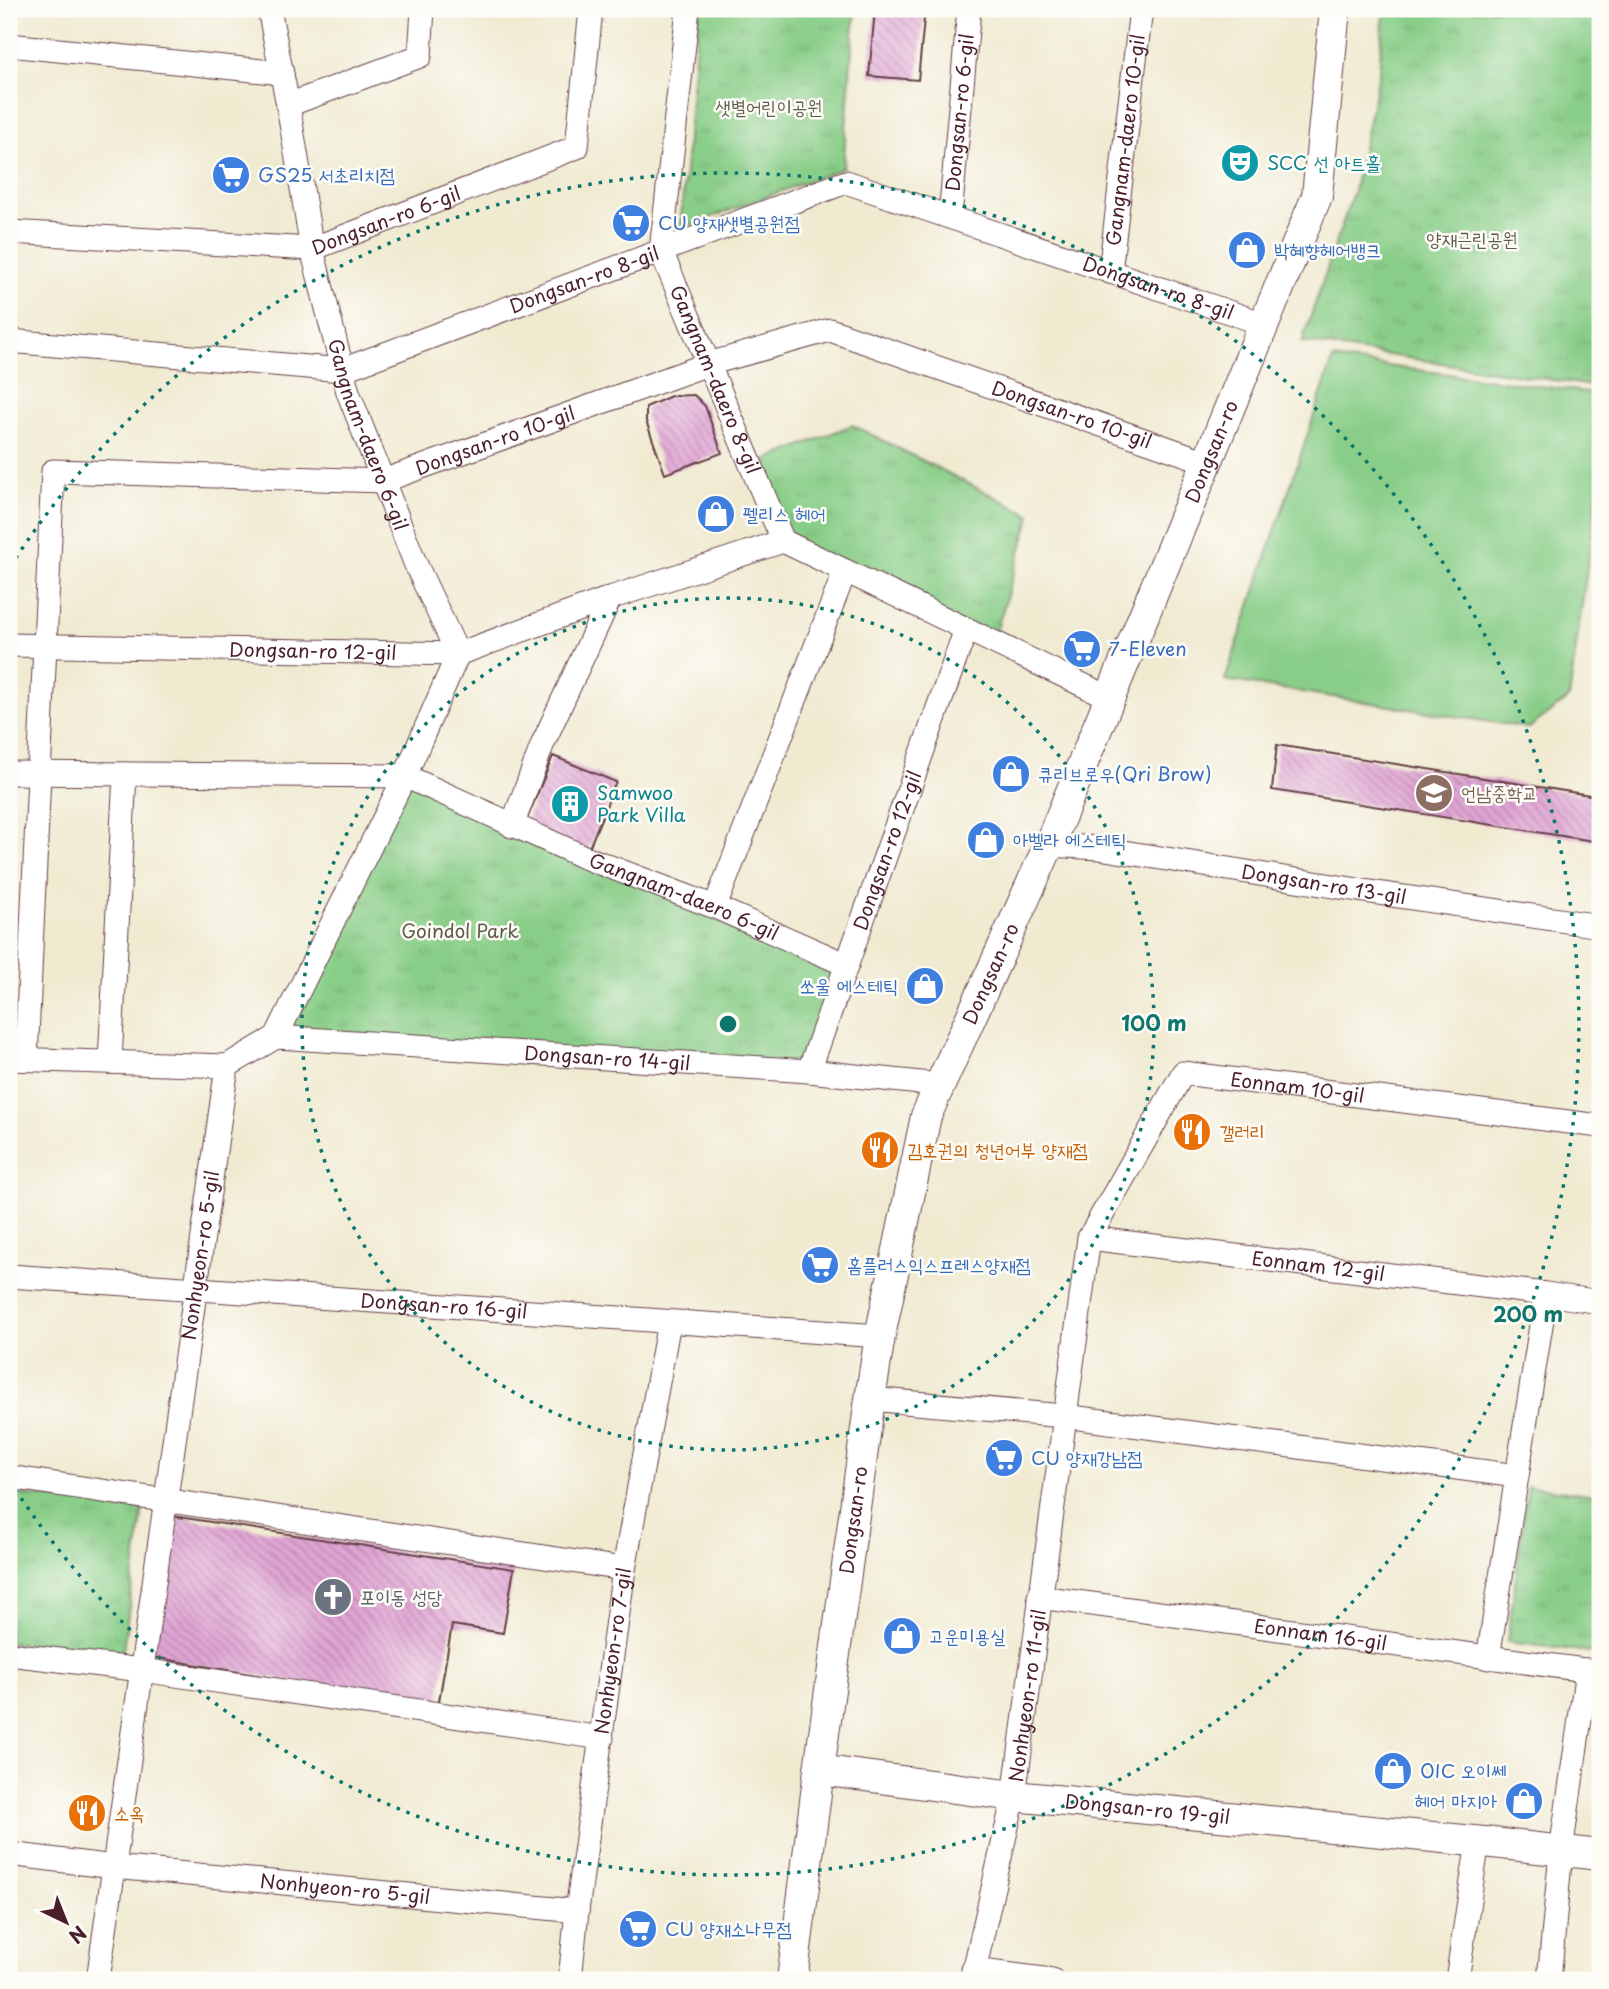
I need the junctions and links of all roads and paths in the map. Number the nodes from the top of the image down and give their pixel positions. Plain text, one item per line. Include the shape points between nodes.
1 (269, 9) edge
2 (424, 9) edge
3 (591, 9) edge
4 (688, 9) edge
5 (969, 9) edge
6 (1140, 9) edge
7 (1335, 9) edge
8 (9, 45) edge
9 (282, 72) junction
10 (288, 105) junction
11 (950, 217) junction
12 (9, 232) edge
13 (312, 249) junction
14 (661, 251) junction
15 (1110, 272) junction
16 (1264, 324) junction
17 (9, 341) edge
18 (708, 364) junction
19 (342, 370) junction
20 (1208, 462) junction
21 (383, 481) junction
22 (782, 541) junction
23 (845, 571) junction
24 (610, 598) junction
25 (967, 629) junction
26 (9, 645) edge
27 (45, 646) junction
28 (458, 654) junction
29 (1110, 698) junction
30 (9, 773) edge
31 (39, 774) junction
32 (125, 774) junction
33 (405, 776) junction
34 (512, 826) junction
35 (1049, 845) junction
36 (715, 907) junction
37 (1600, 926) edge
38 (847, 965) junction
39 (276, 1037) junction
40 (17, 1059) edge
41 (110, 1062) junction
42 (227, 1066) junction
43 (809, 1071) junction
44 (939, 1085) junction
45 (1600, 1126) edge
46 (1089, 1238) junction
47 (9, 1276) edge
48 (195, 1289) junction
49 (1546, 1294) junction
50 (1600, 1302) edge
51 (669, 1322) junction
52 (880, 1336) junction
53 (870, 1399) junction
54 (1064, 1416) junction
55 (9, 1476) edge
56 (1517, 1476) junction
57 (166, 1500) junction
58 (624, 1569) junction
59 (1039, 1597) junction
60 (9, 1654) edge
61 (1488, 1658) junction
62 (142, 1670) junction
63 (1594, 1671) edge
64 (602, 1738) junction
65 (819, 1770) junction
66 (1013, 1796) junction
67 (1478, 1841) junction
68 (1561, 1851) junction
69 (9, 1854) edge
70 (1600, 1856) edge
71 (114, 1867) junction
72 (577, 1911) junction
73 (972, 1975) edge
74 (98, 1980) edge
75 (570, 1980) edge
76 (792, 1980) edge
77 (1052, 1980) edge
78 (1457, 1980) edge
79 (1549, 1980) edge

1 - 9 street, Gangnam-daero 6-gil
2 - 10 street via 420,56
3 - 13 street, Dongsan-ro 6-gil via 577,147
4 - 14 street, Gangnam-daero 8-gil
5 - 11 street, Dongsan-ro 6-gil
6 - 15 street, Gangnam-daero 10-gil
7 - 16 street, Dongsan-ro via 1317,196
8 - 9 street
9 - 10 street, Gangnam-daero 6-gil
10 - 13 street, Gangnam-daero 6-gil
11 - 14 street, Dongsan-ro 8-gil via 846,182
11 - 15 street, Dongsan-ro 8-gil
12 - 13 street, Dongsan-ro 6-gil
13 - 19 street, Gangnam-daero 6-gil
14 - 18 street, Gangnam-daero 8-gil
14 - 19 street, Dongsan-ro 8-gil
15 - 16 street, Dongsan-ro 8-gil
16 - 20 street, Dongsan-ro
17 - 19 street, Dongsan-ro 8-gil
18 - 20 street, Dongsan-ro 10-gil via 831,330
18 - 21 street, Dongsan-ro 10-gil
18 - 22 street, Gangnam-daero 8-gil
19 - 21 street, Gangnam-daero 6-gil
20 - 29 street, Dongsan-ro
21 - 27 street, Dongsan-ro 10-gil via 53,471
21 - 28 street, Gangnam-daero 6-gil
22 - 23 street
22 - 24 street, Dongsan-ro 12-gil
23 - 25 street
23 - 36 street
24 - 28 street, Dongsan-ro 12-gil
24 - 34 street via 543,743
25 - 29 street
25 - 38 street, Dongsan-ro 12-gil
26 - 27 street, Dongsan-ro 12-gil
27 - 28 street, Dongsan-ro 12-gil
27 - 31 street, Dongsan-ro 10-gil
28 - 33 street
29 - 35 street, Dongsan-ro
30 - 31 street
31 - 32 street
31 - 40 street, Dongsan-ro 10-gil
32 - 33 street
32 - 41 street
33 - 34 street, Gangnam-daero 6-gil
33 - 39 street
34 - 36 street, Gangnam-daero 6-gil
35 - 37 street, Dongsan-ro 13-gil via 1099,848
35 - 44 street, Dongsan-ro
36 - 38 street, Gangnam-daero 6-gil
38 - 43 street, Dongsan-ro 12-gil
39 - 42 street
39 - 43 street, Dongsan-ro 14-gil
40 - 41 street
41 - 42 street
42 - 48 street, Nonhyeon-ro 5-gil
43 - 44 street, Dongsan-ro 14-gil
44 - 52 street, Dongsan-ro via 926,1116
45 - 46 street, Eonnam 10-gil via 1183,1073
46 - 49 street, Eonnam 12-gil
46 - 54 street, Nonhyeon-ro 11-gil
47 - 48 street, Dongsan-ro 16-gil
48 - 51 street, Dongsan-ro 16-gil
48 - 57 street, Nonhyeon-ro 5-gil
49 - 50 street, Eonnam 12-gil
49 - 56 street
51 - 52 street, Dongsan-ro 16-gil
51 - 58 street, Nonhyeon-ro 7-gil
52 - 53 street, Dongsan-ro
53 - 54 street
53 - 65 street, Dongsan-ro
54 - 56 street
54 - 59 street, Nonhyeon-ro 11-gil
55 - 57 street
56 - 61 street
57 - 58 street
57 - 62 street, Nonhyeon-ro 5-gil
58 - 64 street, Nonhyeon-ro 7-gil
59 - 61 street, Eonnam 16-gil
59 - 66 street, Nonhyeon-ro 11-gil
60 - 62 street
61 - 63 street, Eonnam 16-gil
62 - 64 street
62 - 71 street, Nonhyeon-ro 5-gil
63 - 68 street
64 - 72 street, Nonhyeon-ro 7-gil
65 - 66 street, Dongsan-ro 19-gil
65 - 76 street, Dongsan-ro
66 - 67 street, Dongsan-ro 19-gil
66 - 73 street, Nonhyeon-ro 11-gil
67 - 68 street, Dongsan-ro 19-gil
67 - 78 street
68 - 70 street, Dongsan-ro 19-gil
68 - 79 street
69 - 71 street, Nonhyeon-ro 5-gil
71 - 72 street, Nonhyeon-ro 5-gil
71 - 74 street, Nonhyeon-ro 5-gil
72 - 75 street, Nonhyeon-ro 7-gil
73 - 77 street, Nonhyeon-ro 11-gil

